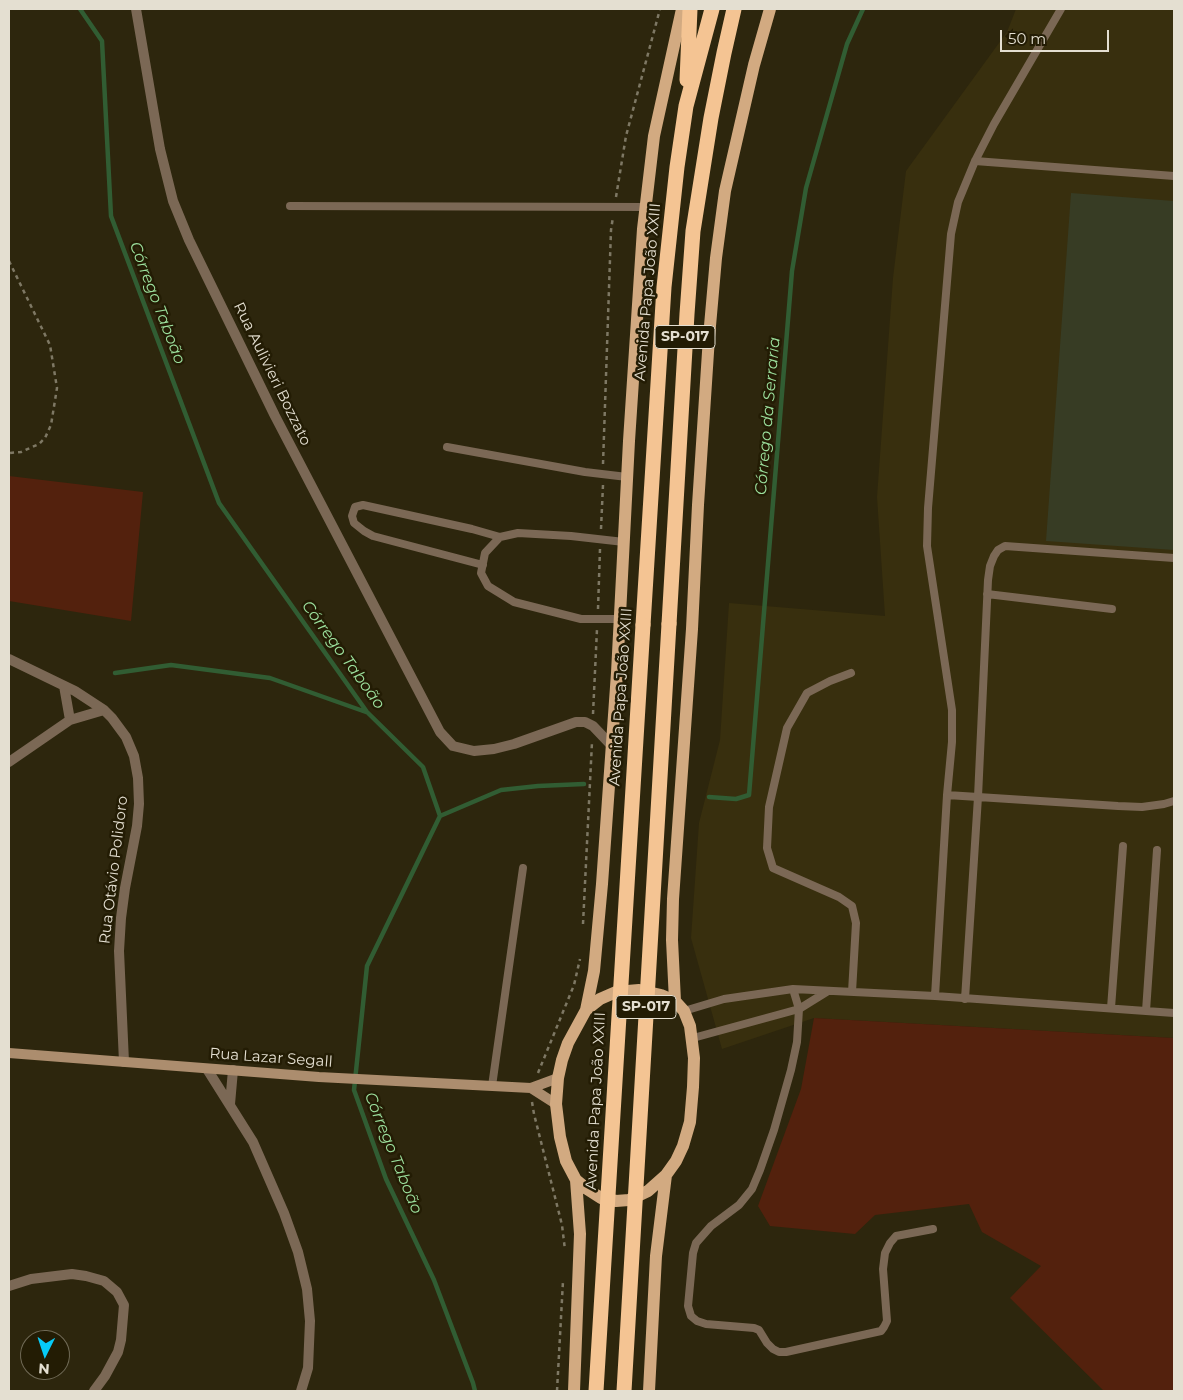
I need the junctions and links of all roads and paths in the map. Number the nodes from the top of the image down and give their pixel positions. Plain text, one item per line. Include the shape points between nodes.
1 (136, 9) edge
2 (660, 9) edge
3 (682, 9) edge
4 (690, 9) edge
5 (712, 9) edge
6 (734, 9) edge
7 (740, 9) edge
8 (770, 9) edge
9 (1061, 9) edge
10 (724, 53) junction
11 (686, 106) junction
12 (975, 161) junction
13 (1174, 176) edge
14 (290, 206) dead end
15 (615, 206) junction
16 (646, 207) junction
17 (9, 261) edge
18 (447, 447) dead end
19 (9, 453) edge
20 (603, 474) junction
21 (627, 477) junction
22 (500, 537) junction
23 (600, 539) junction
24 (624, 542) junction
25 (1174, 558) edge
26 (483, 565) junction
27 (987, 594) junction
28 (1112, 609) dead end
29 (597, 619) junction
30 (620, 619) junction
31 (9, 659) edge
32 (852, 673) dead end
33 (64, 686) junction
34 (104, 710) junction
35 (70, 720) junction
36 (593, 726) junction
37 (612, 746) junction
38 (9, 762) edge
39 (947, 796) junction
40 (978, 797) junction
41 (1174, 801) edge
42 (1123, 846) dead end
43 (1157, 850) dead end
44 (523, 868) dead end
45 (583, 929) dead end
46 (581, 953) dead end
47 (793, 989) junction
48 (828, 991) junction
49 (852, 992) junction
50 (936, 996) junction
51 (966, 998) junction
52 (675, 1001) junction
53 (798, 1008) junction
54 (1111, 1008) junction
55 (586, 1010) junction
56 (684, 1011) junction
57 (1146, 1011) junction
58 (1174, 1013) edge
59 (693, 1038) junction
60 (9, 1052) edge
61 (124, 1062) junction
62 (207, 1069) junction
63 (233, 1070) junction
64 (558, 1078) junction
65 (492, 1086) junction
66 (531, 1088) junction
67 (230, 1104) junction
68 (556, 1104) junction
69 (666, 1175) junction
70 (576, 1180) junction
71 (933, 1229) dead end
72 (565, 1252) dead end
73 (563, 1282) dead end
74 (9, 1286) edge
75 (94, 1391) edge
76 (301, 1391) edge
77 (557, 1391) edge
78 (574, 1391) edge
79 (596, 1391) edge
80 (624, 1391) edge
81 (649, 1391) edge

1 - 36 street, Rua Aulivieri Bozzato via 160,150 188,240 275,416 440,732 454,746 474,751 514,744 576,722
2 - 15 path via 626,136
3 - 16 main road, Avenida Papa João XXIII via 654,136
4 - 11 highway
5 - 11 highway, Avenida Papa João XXIII / SP-017
6 - 10 highway, SP-017
7 - 10 highway
8 - 52 main road via 725,191 712,302 673,899
9 - 12 lane
10 - 80 highway, SP-017, bridge via 693,231 686,324
11 - 79 highway, Avenida Papa João XXIII / SP-017, bridge via 664,287
12 - 13 lane
12 - 39 lane via 958,202 951,234 928,508 927,546 952,710
14 - 15 lane
15 - 16 lane
15 - 20 path via 611,230
16 - 21 main road, Avenida Papa João XXIII
17 - 19 path via 50,345 57,388 52,425 45,438 21,452
18 - 20 lane
20 - 21 lane
20 - 23 path
21 - 24 main road, Avenida Papa João XXIII
22 - 23 lane via 518,533
22 - 26 lane via 485,553
22 - 26 lane via 356,506 352,516 354,523 373,536
23 - 24 lane
23 - 29 path
24 - 30 main road, Avenida Papa João XXIII
25 - 27 lane via 1005,546 998,550 990,566
26 - 29 lane via 481,573 488,586 514,602
27 - 28 lane
27 - 40 lane
29 - 30 lane
29 - 36 path
30 - 37 main road, Avenida Papa João XXIII
31 - 33 street, Rua Otávio Polidoro
32 - 49 lane via 807,693 787,728 769,807 767,848 773,868 852,906 856,923
33 - 34 street, Rua Otávio Polidoro
33 - 35 street
34 - 35 street
34 - 61 street, Rua Otávio Polidoro via 126,737 138,778 137,826 125,888 119,951
35 - 38 street
36 - 37 street
36 - 45 path
37 - 55 main road, Avenida Papa João XXIII via 597,948
39 - 40 lane
39 - 50 lane
40 - 41 lane via 1142,807
40 - 51 lane
42 - 54 lane
43 - 57 lane
44 - 65 lane
46 - 66 path via 574,985
47 - 48 lane
47 - 53 lane
47 - 56 lane via 724,999
48 - 49 lane
48 - 53 lane
49 - 50 lane
50 - 51 lane
51 - 54 lane
52 - 55 main road via 639,990 616,992 600,998
52 - 56 main road
53 - 59 lane
53 - 71 lane via 797,1042 791,1070 774,1130 752,1189 696,1243 688,1306 691,1316 706,1324 759,1330 767,1343 779,1352 880,1331 887,1321 883,1269 890,1243 896,1236
54 - 57 lane
55 - 64 main road via 568,1042
56 - 59 main road
57 - 58 lane
59 - 69 main road via 690,1122 683,1146
60 - 61 street, Rua Lazar Segall
61 - 62 street, Rua Lazar Segall
62 - 63 street, Rua Lazar Segall
62 - 67 street
63 - 65 street, Rua Lazar Segall
63 - 67 street
64 - 66 street, Rua Lazar Segall
64 - 68 main road
65 - 66 street, Rua Lazar Segall
66 - 68 street, Rua Lazar Segall
66 - 72 path via 534,1114 562,1225
67 - 76 street via 253,1142 298,1252 310,1322 308,1368
68 - 70 main road via 566,1161
69 - 70 main road via 648,1191 629,1200 616,1201 602,1198
69 - 81 main road via 656,1256
70 - 78 main road, Avenida Papa João XXIII via 580,1234
73 - 77 path
74 - 75 street via 31,1279 72,1274 104,1281 117,1292 124,1305 121,1340 118,1352

